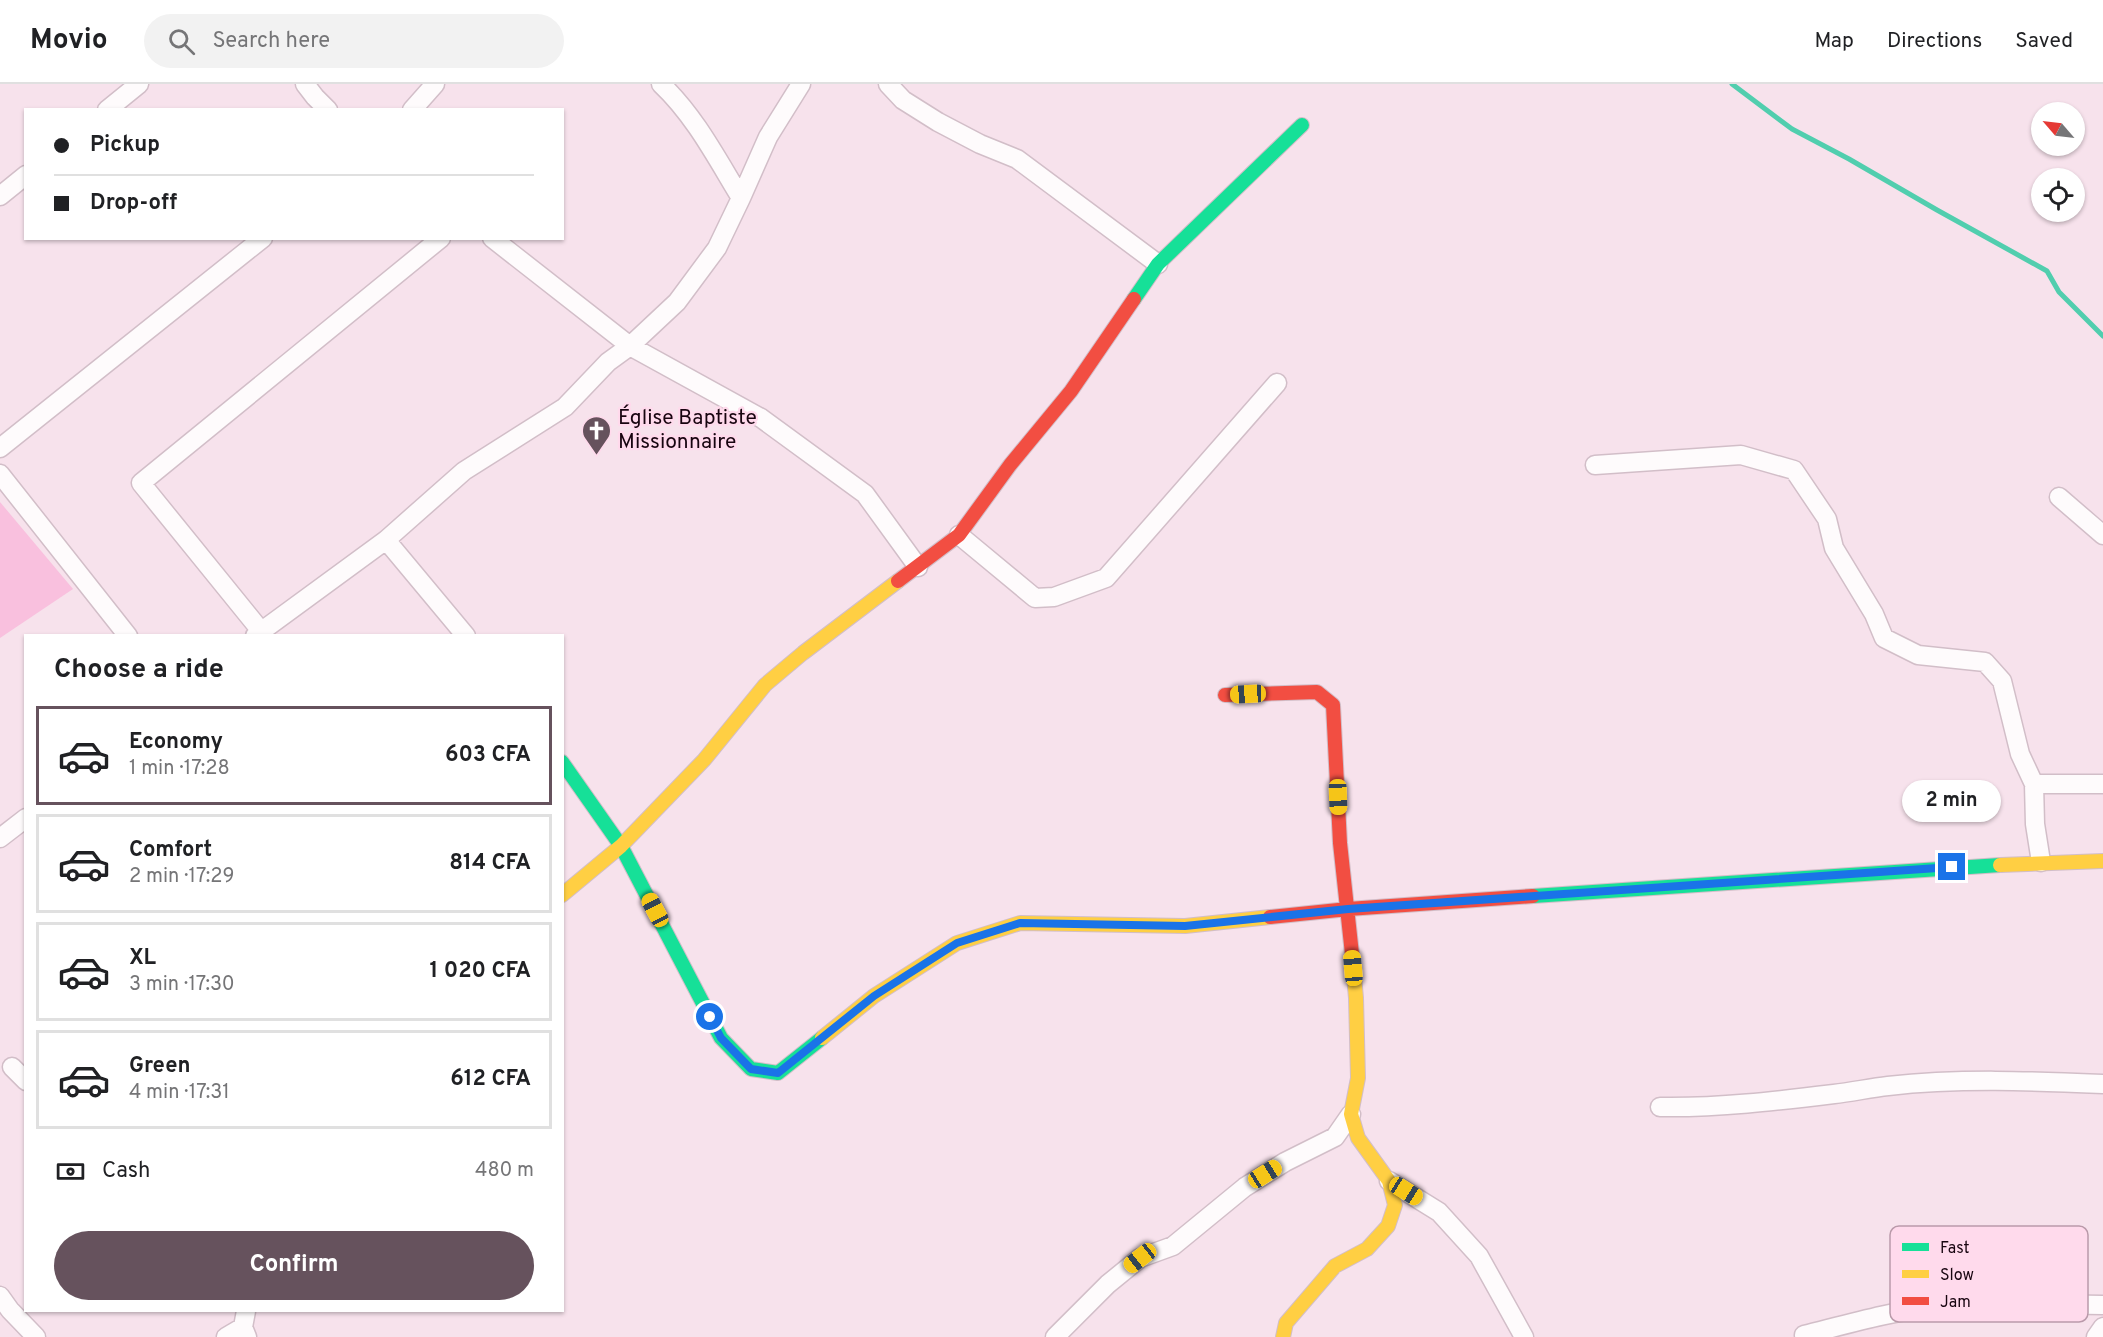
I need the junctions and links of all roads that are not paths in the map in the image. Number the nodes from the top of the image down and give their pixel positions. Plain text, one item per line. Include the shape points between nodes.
1 (139, 84) edge
2 (305, 84) edge
3 (435, 84) edge
4 (661, 84) edge
5 (801, 84) edge
6 (888, 84) edge
7 (109, 108) edge
8 (326, 108) edge
9 (414, 108) edge
10 (1302, 125) dead end
11 (24, 178) edge
12 (0, 196) edge
13 (741, 198) junction
14 (261, 240) edge
15 (439, 240) edge
16 (495, 240) edge
17 (1158, 264) junction
18 (630, 346) junction
19 (1277, 383) dead end
20 (0, 448) edge
21 (1595, 465) dead end
22 (0, 474) edge
23 (2059, 497) dead end
24 (958, 535) junction
25 (2103, 535) edge
26 (386, 540) junction
27 (918, 567) junction
28 (126, 634) edge
29 (258, 634) edge
30 (464, 634) edge
31 (1225, 696) dead end
32 (564, 765) edge
33 (2034, 784) junction
34 (2103, 784) edge
35 (24, 820) edge
36 (0, 838) edge
37 (621, 846) junction
38 (2103, 861) edge
39 (2041, 862) junction
40 (564, 894) edge
41 (1348, 909) junction
42 (12, 1067) dead end
43 (24, 1079) edge
44 (2103, 1084) edge
45 (1660, 1107) dead end
46 (1352, 1114) junction
47 (1389, 1181) junction
48 (0, 1296) edge
49 (2088, 1305) edge
50 (2103, 1305) edge
51 (1890, 1315) edge
52 (245, 1325) edge
53 (2103, 1327) edge
54 (1804, 1335) dead end
55 (36, 1337) edge
56 (226, 1337) edge
57 (1055, 1337) edge
58 (1283, 1337) edge
59 (1524, 1337) edge
60 (2096, 1337) edge

1 - 7 street
2 - 8 street
3 - 9 street
4 - 13 street via 704,137
5 - 13 street via 768,137
6 - 17 street via 903,100 938,122 1017,159
10 - 17 street
11 - 12 street
13 - 18 street via 698,277
14 - 20 street
15 - 29 street via 141,483
16 - 18 street
17 - 24 street via 1071,391
18 - 26 street via 608,362 565,407 464,471
18 - 27 street via 761,418 865,494
19 - 24 street via 1106,578 1054,597 1035,598
21 - 33 street via 1741,455 1794,470 1827,519 1834,548 1884,638 1918,656 1985,662 2002,681 2020,754
22 - 28 street
23 - 25 street
24 - 27 street
26 - 29 street
26 - 30 street
27 - 37 street via 765,685 704,760
31 - 41 street via 1317,692 1334,705 1340,843
32 - 37 street
33 - 34 street
33 - 39 street
35 - 36 street
37 - 40 street
37 - 41 street via 721,1038 751,1069 778,1073 874,996 957,943 1020,923 1185,926
38 - 39 street
39 - 41 street
41 - 46 street via 1357,1025 1358,1078
42 - 43 street
44 - 45 street via 1959,1082 1888,1086 1706,1108
46 - 47 street via 1358,1137
46 - 57 street via 1335,1137 1245,1187 1173,1246 1140,1258
47 - 58 street via 1395,1205 1388,1227 1367,1249 1335,1266 1286,1323
47 - 59 street via 1439,1212 1479,1256
48 - 55 street
49 - 50 street
51 - 54 street
52 - 56 street
53 - 60 street

